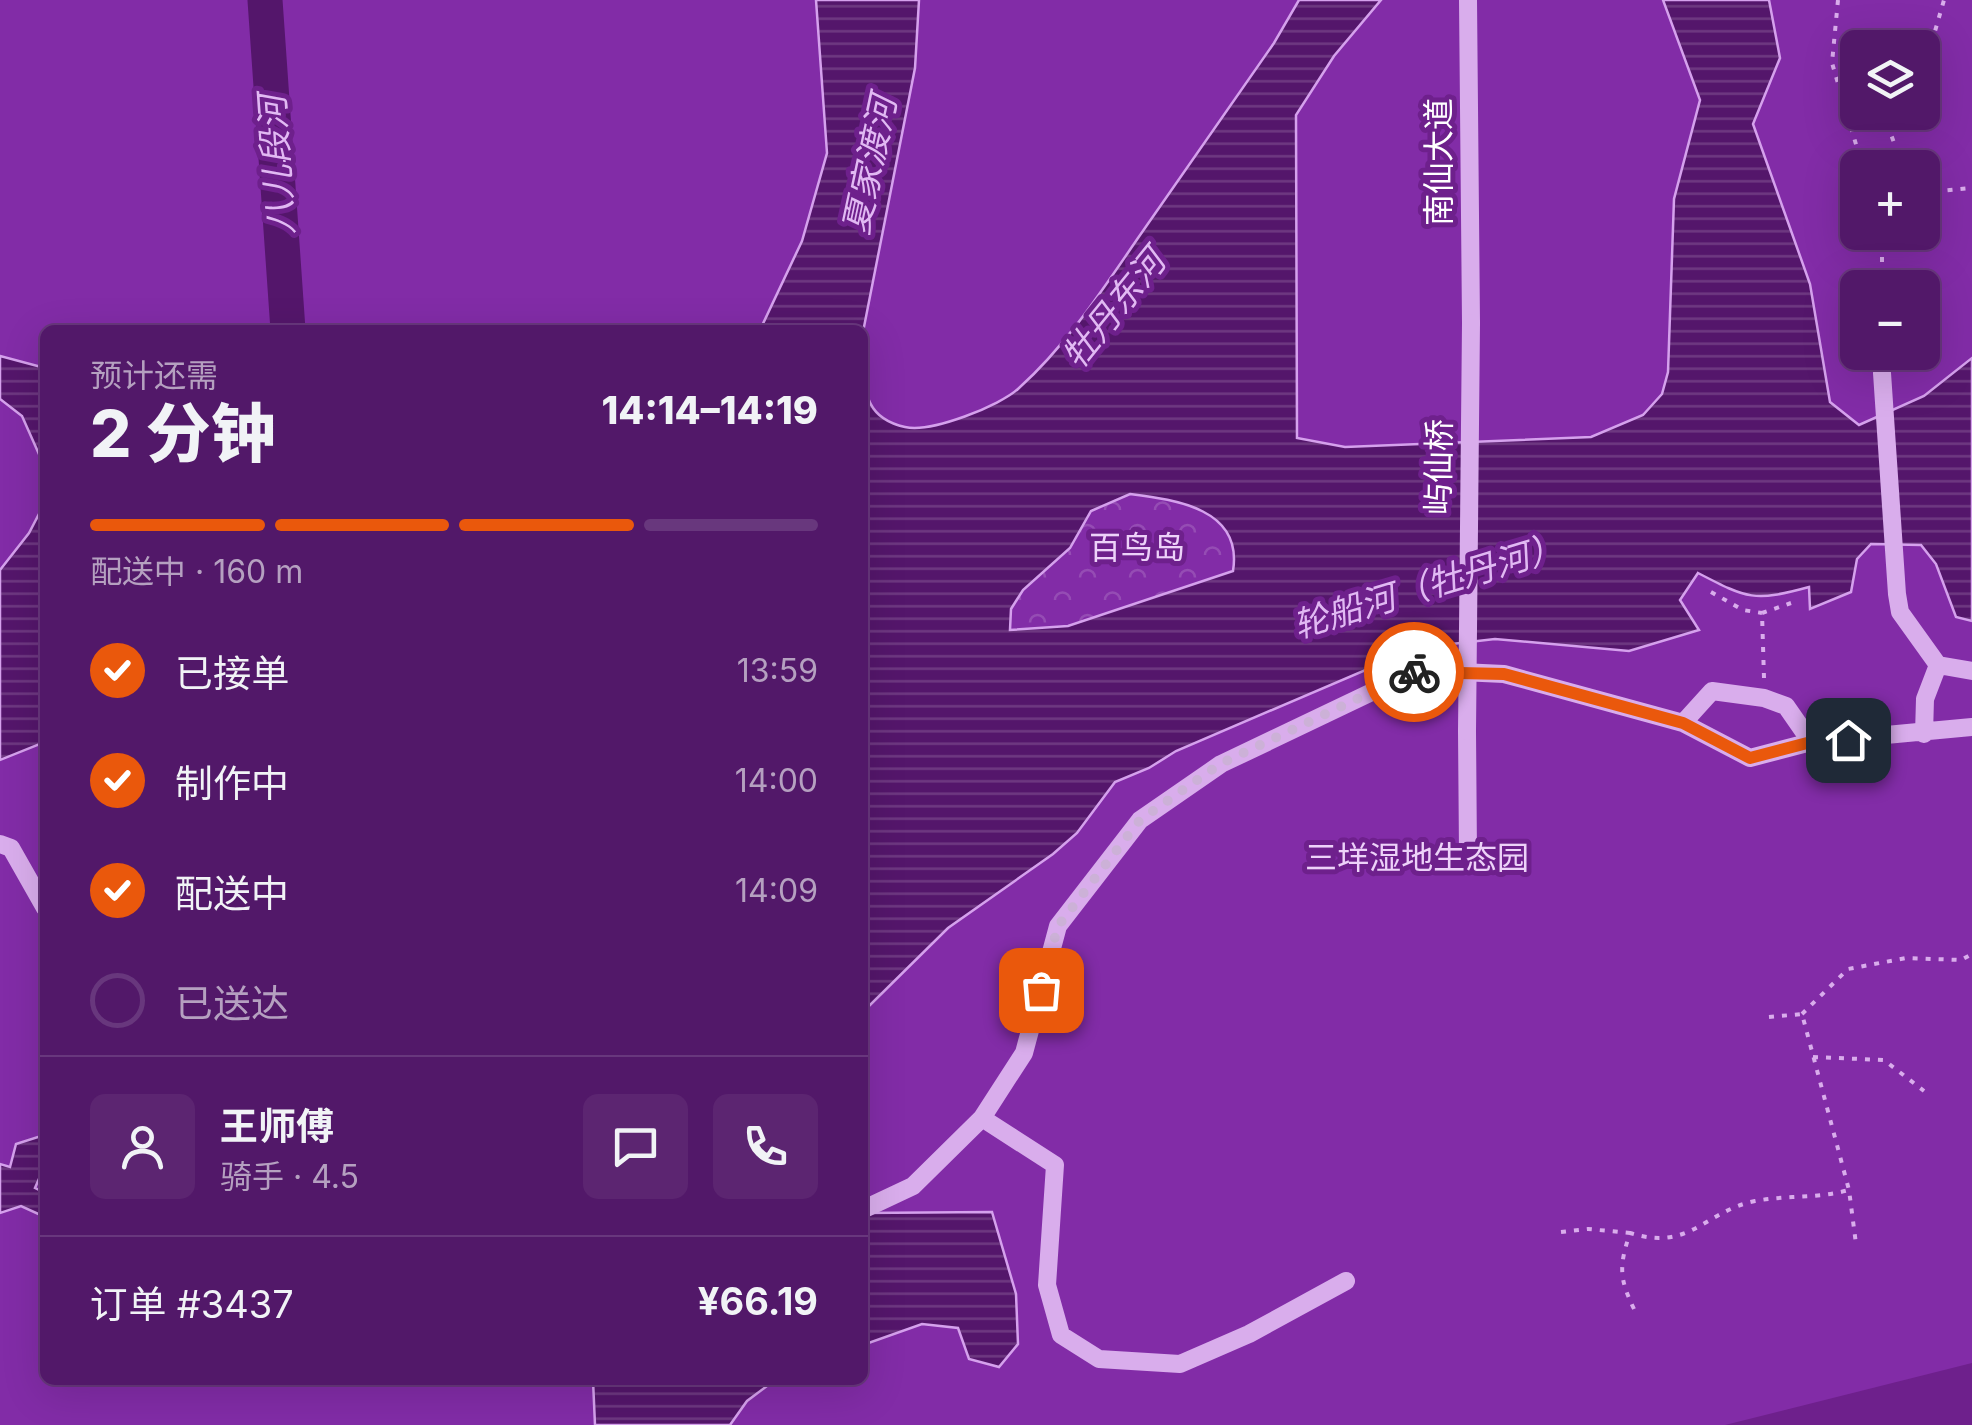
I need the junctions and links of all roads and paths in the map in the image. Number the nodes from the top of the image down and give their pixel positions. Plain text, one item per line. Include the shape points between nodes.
1 (1468, 0) edge
2 (1838, 0) edge
3 (1944, 0) edge
4 (1935, 30) edge
5 (1858, 150) edge
6 (1972, 188) edge
7 (1940, 192) edge
8 (1471, 323) joint
9 (1882, 373) dead end
10 (1711, 592) dead end
11 (1791, 603) dead end
12 (1762, 613) junction
13 (1938, 665) junction
14 (1972, 670) edge
15 (1764, 698) junction
16 (1683, 723) junction
17 (1972, 728) edge
18 (1924, 734) junction
19 (1811, 742) junction
20 (0, 844) edge
21 (1468, 854) dead end
22 (40, 899) edge
23 (1972, 954) edge
24 (1802, 1014) junction
25 (1769, 1016) dead end
26 (1813, 1057) junction
27 (1924, 1091) dead end
28 (982, 1118) junction
29 (1849, 1190) junction
30 (868, 1207) edge
31 (1561, 1232) dead end
32 (1630, 1233) junction
33 (1856, 1244) dead end
34 (1346, 1281) dead end
35 (1634, 1309) dead end

1 - 8 lane, 南仙大道
2 - 5 path via 1832,63
3 - 4 path
6 - 7 path
8 - 21 lane, 屿仙桥, bridge
9 - 13 lane via 1900,612
10 - 12 path
11 - 12 path
12 - 15 path
13 - 14 lane
13 - 18 lane via 1925,698
15 - 16 lane via 1712,692
15 - 19 lane via 1786,706
16 - 19 lane via 1750,758
16 - 28 lane via 1504,674 1418,670 1220,764 1140,820 1058,926 1024,1054
17 - 18 lane
18 - 19 lane
20 - 22 lane via 10,848
23 - 24 path via 1848,968
24 - 25 path
24 - 26 path
26 - 27 path via 1884,1060
26 - 29 path
28 - 30 lane via 913,1186
28 - 34 lane via 1055,1165 1047,1285 1061,1335 1098,1359 1180,1364
29 - 32 path via 1754,1202 1681,1236 1652,1240
29 - 33 path
31 - 32 path
32 - 35 path via 1622,1285

